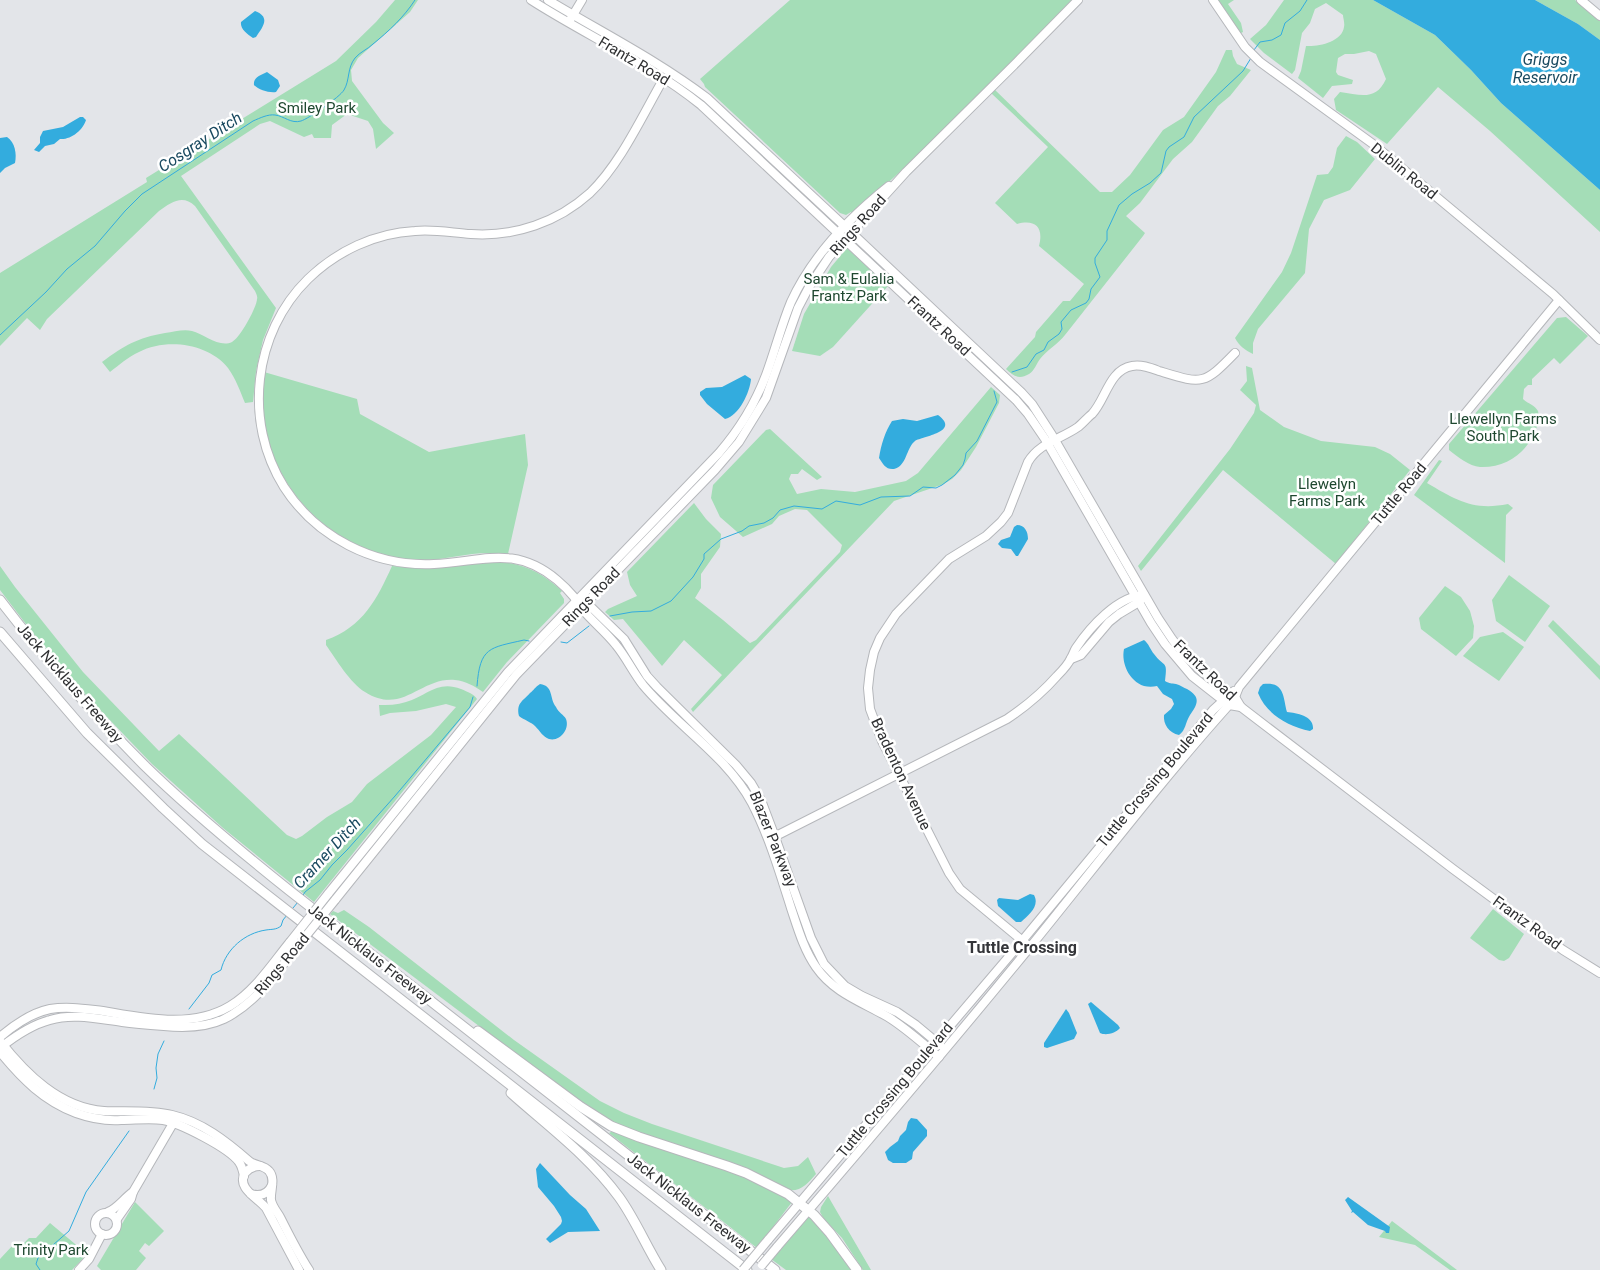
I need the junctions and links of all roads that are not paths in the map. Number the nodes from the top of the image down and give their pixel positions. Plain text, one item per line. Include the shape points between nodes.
1 (531, 0) edge
2 (548, 0) edge
3 (582, 0) edge
4 (1078, 0) edge
5 (1213, 0) edge
6 (1581, 0) edge
7 (574, 15) junction
8 (1600, 16) edge
9 (569, 22) junction
10 (632, 59) junction
11 (669, 71) junction
12 (664, 78) junction
13 (704, 96) junction
14 (848, 229) junction
15 (842, 236) junction
16 (1559, 300) junction
17 (1600, 340) edge
18 (1235, 353) dead end
19 (1055, 439) junction
20 (1047, 444) junction
21 (1144, 595) junction
22 (1137, 599) junction
23 (0, 600) edge
24 (577, 600) junction
25 (583, 606) junction
26 (0, 632) edge
27 (0, 639) edge
28 (1239, 688) joint
29 (1228, 698) junction
30 (87, 733) junction
31 (899, 775) junction
32 (772, 838) junction
33 (1021, 941) junction
34 (1030, 947) junction
35 (1600, 973) edge
36 (430, 1000) junction
37 (242, 1003) junction
38 (0, 1037) edge
39 (936, 1042) junction
40 (1, 1047) edge
41 (945, 1049) junction
42 (930, 1050) junction
43 (939, 1057) junction
44 (499, 1076) junction
45 (175, 1120) junction
46 (260, 1166) junction
47 (244, 1176) junction
48 (272, 1185) junction
49 (133, 1192) junction
50 (251, 1194) junction
51 (800, 1203) junction
52 (809, 1210) junction
53 (108, 1212) junction
54 (116, 1219) junction
55 (102, 1234) junction
56 (79, 1270) edge
57 (299, 1270) edge
58 (309, 1270) edge
59 (661, 1270) edge
60 (743, 1270) edge
61 (747, 1270) edge
62 (758, 1270) edge
63 (775, 1270) edge
64 (857, 1270) edge

1 - 9 main road, Frantz Road
2 - 7 main road, Frantz Road
3 - 7 main road
4 - 14 main road, Rings Road
5 - 16 main road, Dublin Road via 1245,47 1264,66 1373,144
6 - 8 main road
7 - 9 main road
7 - 11 main road, Frantz Road
9 - 10 main road, Frantz Road
10 - 11 main road
10 - 12 main road, Frantz Road
11 - 13 main road, Frantz Road
12 - 13 main road
12 - 15 main road, Frantz Road via 701,105
12 - 24 main road, Blazer Parkway via 610,171 563,213 532,227 500,234 424,230 388,235 361,243 329,261 301,286 278,318 260,374 260,420 270,460 292,498 312,521 328,533 365,553 405,564 441,564 497,557 515,559 551,576
13 - 14 main road, Frantz Road
14 - 15 main road, Rings Road
14 - 19 main road, Frantz Road via 1022,393
15 - 20 main road, Frantz Road via 1016,400
15 - 24 main road, Rings Road via 822,253 800,284 758,394 731,439
15 - 25 main road, Rings Road via 798,308 766,398 739,442
16 - 17 main road, Dublin Road
16 - 28 main road, Tuttle Road
18 - 19 main road, Bradenton Avenue via 1216,373 1202,380 1185,380 1146,367 1133,366 1120,371 1093,412 1078,427
19 - 20 main road, Bradenton Avenue
19 - 21 main road, Frantz Road
20 - 22 main road, Frantz Road
20 - 31 main road, Bradenton Avenue via 1034,453 1008,514 999,525 949,559 896,614 880,638 870,670 870,709
21 - 22 main road
21 - 29 main road, Frantz Road via 1184,655
22 - 29 main road, Frantz Road via 1164,644 1180,663
22 - 31 main road via 1109,622 1081,655 1071,659 1041,693 1017,712
23 - 36 highway, Jack Nicklaus Freeway via 36,646 146,766 217,832
24 - 25 main road, Blazer Parkway
24 - 37 main road, Rings Road, bridge via 508,672
25 - 32 main road, Blazer Parkway via 616,644 646,688 730,772
25 - 37 main road, Rings Road, bridge via 516,675 266,986
26 - 30 highway, Jack Nicklaus Freeway
27 - 30 highway
28 - 29 main road, Tuttle Crossing Boulevard
29 - 33 main road, Tuttle Crossing Boulevard via 1165,768
29 - 34 main road, Tuttle Crossing Boulevard
29 - 35 main road, Frantz Road via 1452,869
30 - 44 highway, Jack Nicklaus Freeway via 196,838
31 - 32 main road
31 - 33 main road, Bradenton Avenue via 955,882
32 - 39 main road, Blazer Parkway via 824,964 845,986 898,1012
32 - 42 main road, Blazer Parkway via 801,937 816,967 840,992 896,1022
33 - 34 main road, Bradenton Avenue
33 - 39 main road, Tuttle Crossing Boulevard
34 - 41 main road, Tuttle Crossing Boulevard
36 - 51 highway via 610,1126 746,1173
36 - 63 highway, Jack Nicklaus Freeway
37 - 38 main road via 208,1016 170,1020 68,1007 29,1017
37 - 40 main road via 222,1020 184,1028 88,1017 50,1020 33,1026
39 - 41 main road, Blazer Parkway
39 - 42 main road, Tuttle Crossing Boulevard
40 - 45 main road via 34,1079 56,1095 77,1104 100,1111 156,1113
41 - 43 main road, Tuttle Crossing Boulevard
42 - 43 main road, Blazer Parkway
42 - 51 main road, Tuttle Crossing Boulevard
43 - 52 main road, Tuttle Crossing Boulevard
44 - 59 highway via 511,1093 599,1172 619,1198
44 - 61 highway, Jack Nicklaus Freeway
45 - 46 main road via 200,1126
45 - 47 main road via 235,1158
45 - 49 main road
46 - 47 main road via 246,1171
46 - 48 main road via 270,1173
47 - 50 main road via 244,1185
48 - 50 main road via 265,1194
48 - 58 main road via 272,1203
49 - 53 main road
49 - 54 main road
50 - 57 main road via 266,1208
51 - 52 highway
51 - 60 main road, Tuttle Crossing Boulevard, bridge
52 - 62 main road, Tuttle Crossing Boulevard, bridge
52 - 64 highway
53 - 54 main road
53 - 55 main road via 96,1219 95,1226
54 - 55 main road via 114,1232
55 - 56 main road via 89,1259

